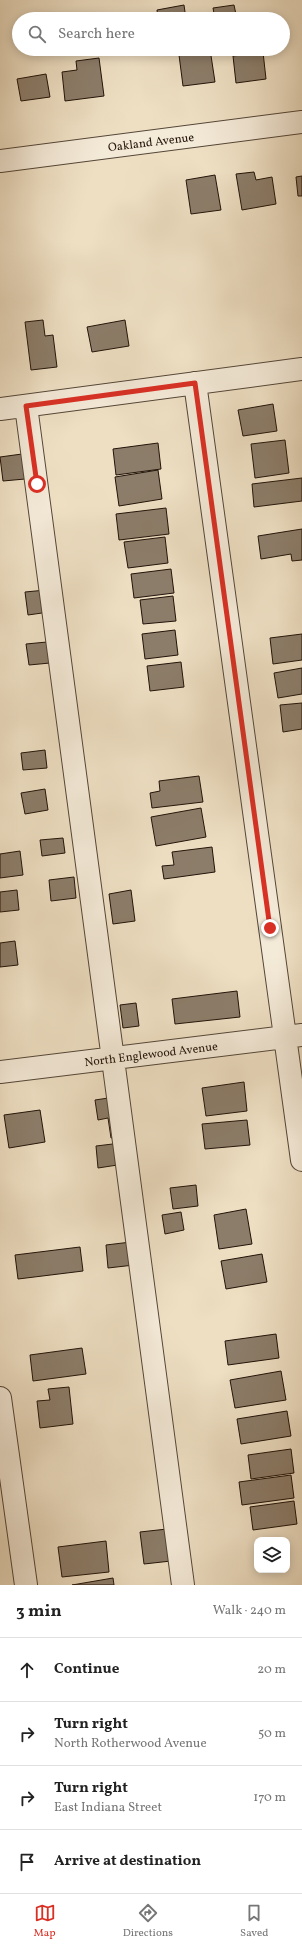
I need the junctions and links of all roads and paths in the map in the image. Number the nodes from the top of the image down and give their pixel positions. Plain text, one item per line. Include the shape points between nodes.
1 (302, 122) edge
2 (0, 161) edge
3 (302, 369) edge
4 (195, 383) junction
5 (26, 406) junction
6 (0, 410) edge
7 (294, 1036) edge
8 (114, 1058) junction
9 (0, 1072) edge
10 (302, 1160) edge
11 (0, 1398) edge
12 (26, 1585) edge
13 (183, 1585) edge

1 - 2 street, Oakland Avenue
3 - 4 street
4 - 5 street
4 - 7 street
5 - 6 street
5 - 8 street
7 - 8 street, North Englewood Avenue
7 - 10 street
8 - 9 street, North Englewood Avenue
8 - 13 street
11 - 12 street

